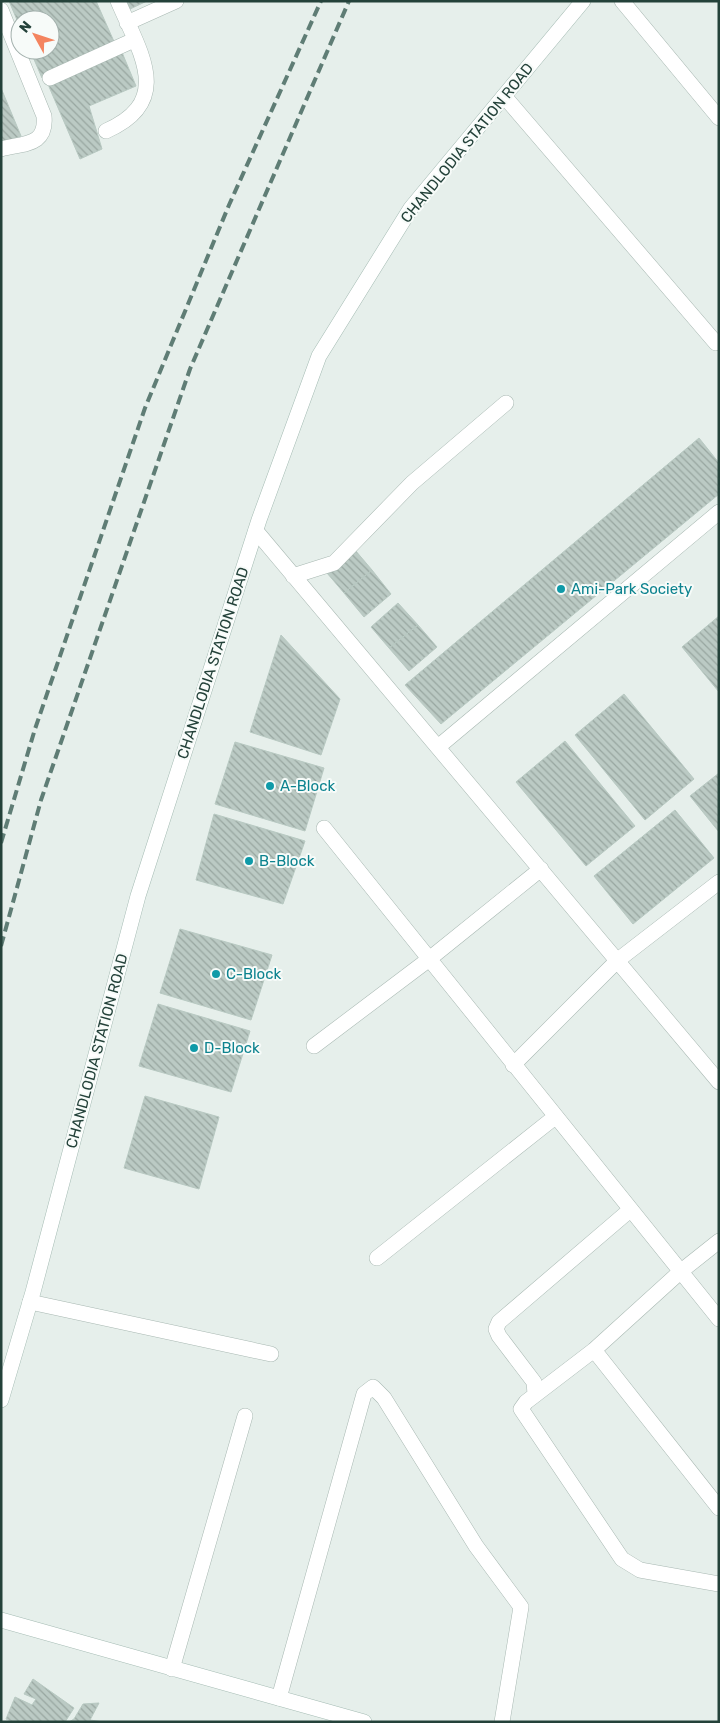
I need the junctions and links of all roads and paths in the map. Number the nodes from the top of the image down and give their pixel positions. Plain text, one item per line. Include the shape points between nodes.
1 (118, 1) edge
2 (176, 1) edge
3 (583, 1) edge
4 (622, 1) edge
5 (1, 10) edge
6 (127, 23) junction
7 (134, 40) junction
8 (50, 78) dead end
9 (504, 96) junction
10 (719, 118) edge
11 (106, 132) dead end
12 (1, 149) edge
13 (719, 342) edge
14 (506, 403) dead end
15 (719, 512) edge
16 (256, 531) junction
17 (293, 576) junction
18 (438, 747) junction
19 (324, 828) dead end
20 (541, 869) junction
21 (719, 882) edge
22 (428, 960) junction
23 (618, 960) junction
24 (314, 1046) dead end
25 (514, 1065) junction
26 (719, 1082) edge
27 (555, 1117) junction
28 (630, 1210) junction
29 (719, 1241) edge
30 (377, 1258) dead end
31 (680, 1272) junction
32 (30, 1302) junction
33 (719, 1319) edge
34 (594, 1350) junction
35 (271, 1354) dead end
36 (535, 1394) junction
37 (1, 1400) edge
38 (244, 1416) dead end
39 (719, 1508) edge
40 (719, 1584) edge
41 (1, 1620) edge
42 (172, 1669) junction
43 (279, 1698) junction
44 (364, 1722) edge
45 (502, 1722) edge

1 - 6 street
2 - 6 street
3 - 9 street, CHANDLODIA STATION ROAD
4 - 10 street
5 - 12 street via 46,126 41,137 30,143
6 - 7 street
7 - 8 street
7 - 11 street via 148,83 141,107
9 - 13 street via 716,343
9 - 16 street, CHANDLODIA STATION ROAD via 411,208 319,356
14 - 17 street via 412,483 334,563
15 - 18 street
16 - 17 street
16 - 32 street, CHANDLODIA STATION ROAD via 138,896
17 - 18 street
18 - 20 street
19 - 22 street
20 - 22 street
20 - 23 street
21 - 23 street
22 - 24 street
22 - 25 street
23 - 25 street
23 - 26 street
25 - 27 street
27 - 28 street
27 - 30 street
28 - 31 street
28 - 36 street via 499,1322 496,1329 499,1336 534,1382
29 - 31 street
31 - 33 street
31 - 34 street
32 - 35 street
32 - 37 street, CHANDLODIA STATION ROAD
34 - 36 street
34 - 39 street
36 - 40 street via 521,1409 523,1415 622,1559 640,1570
38 - 42 street
41 - 42 street
42 - 43 street
43 - 44 street
43 - 45 street via 364,1394 374,1387 476,1546 521,1607

